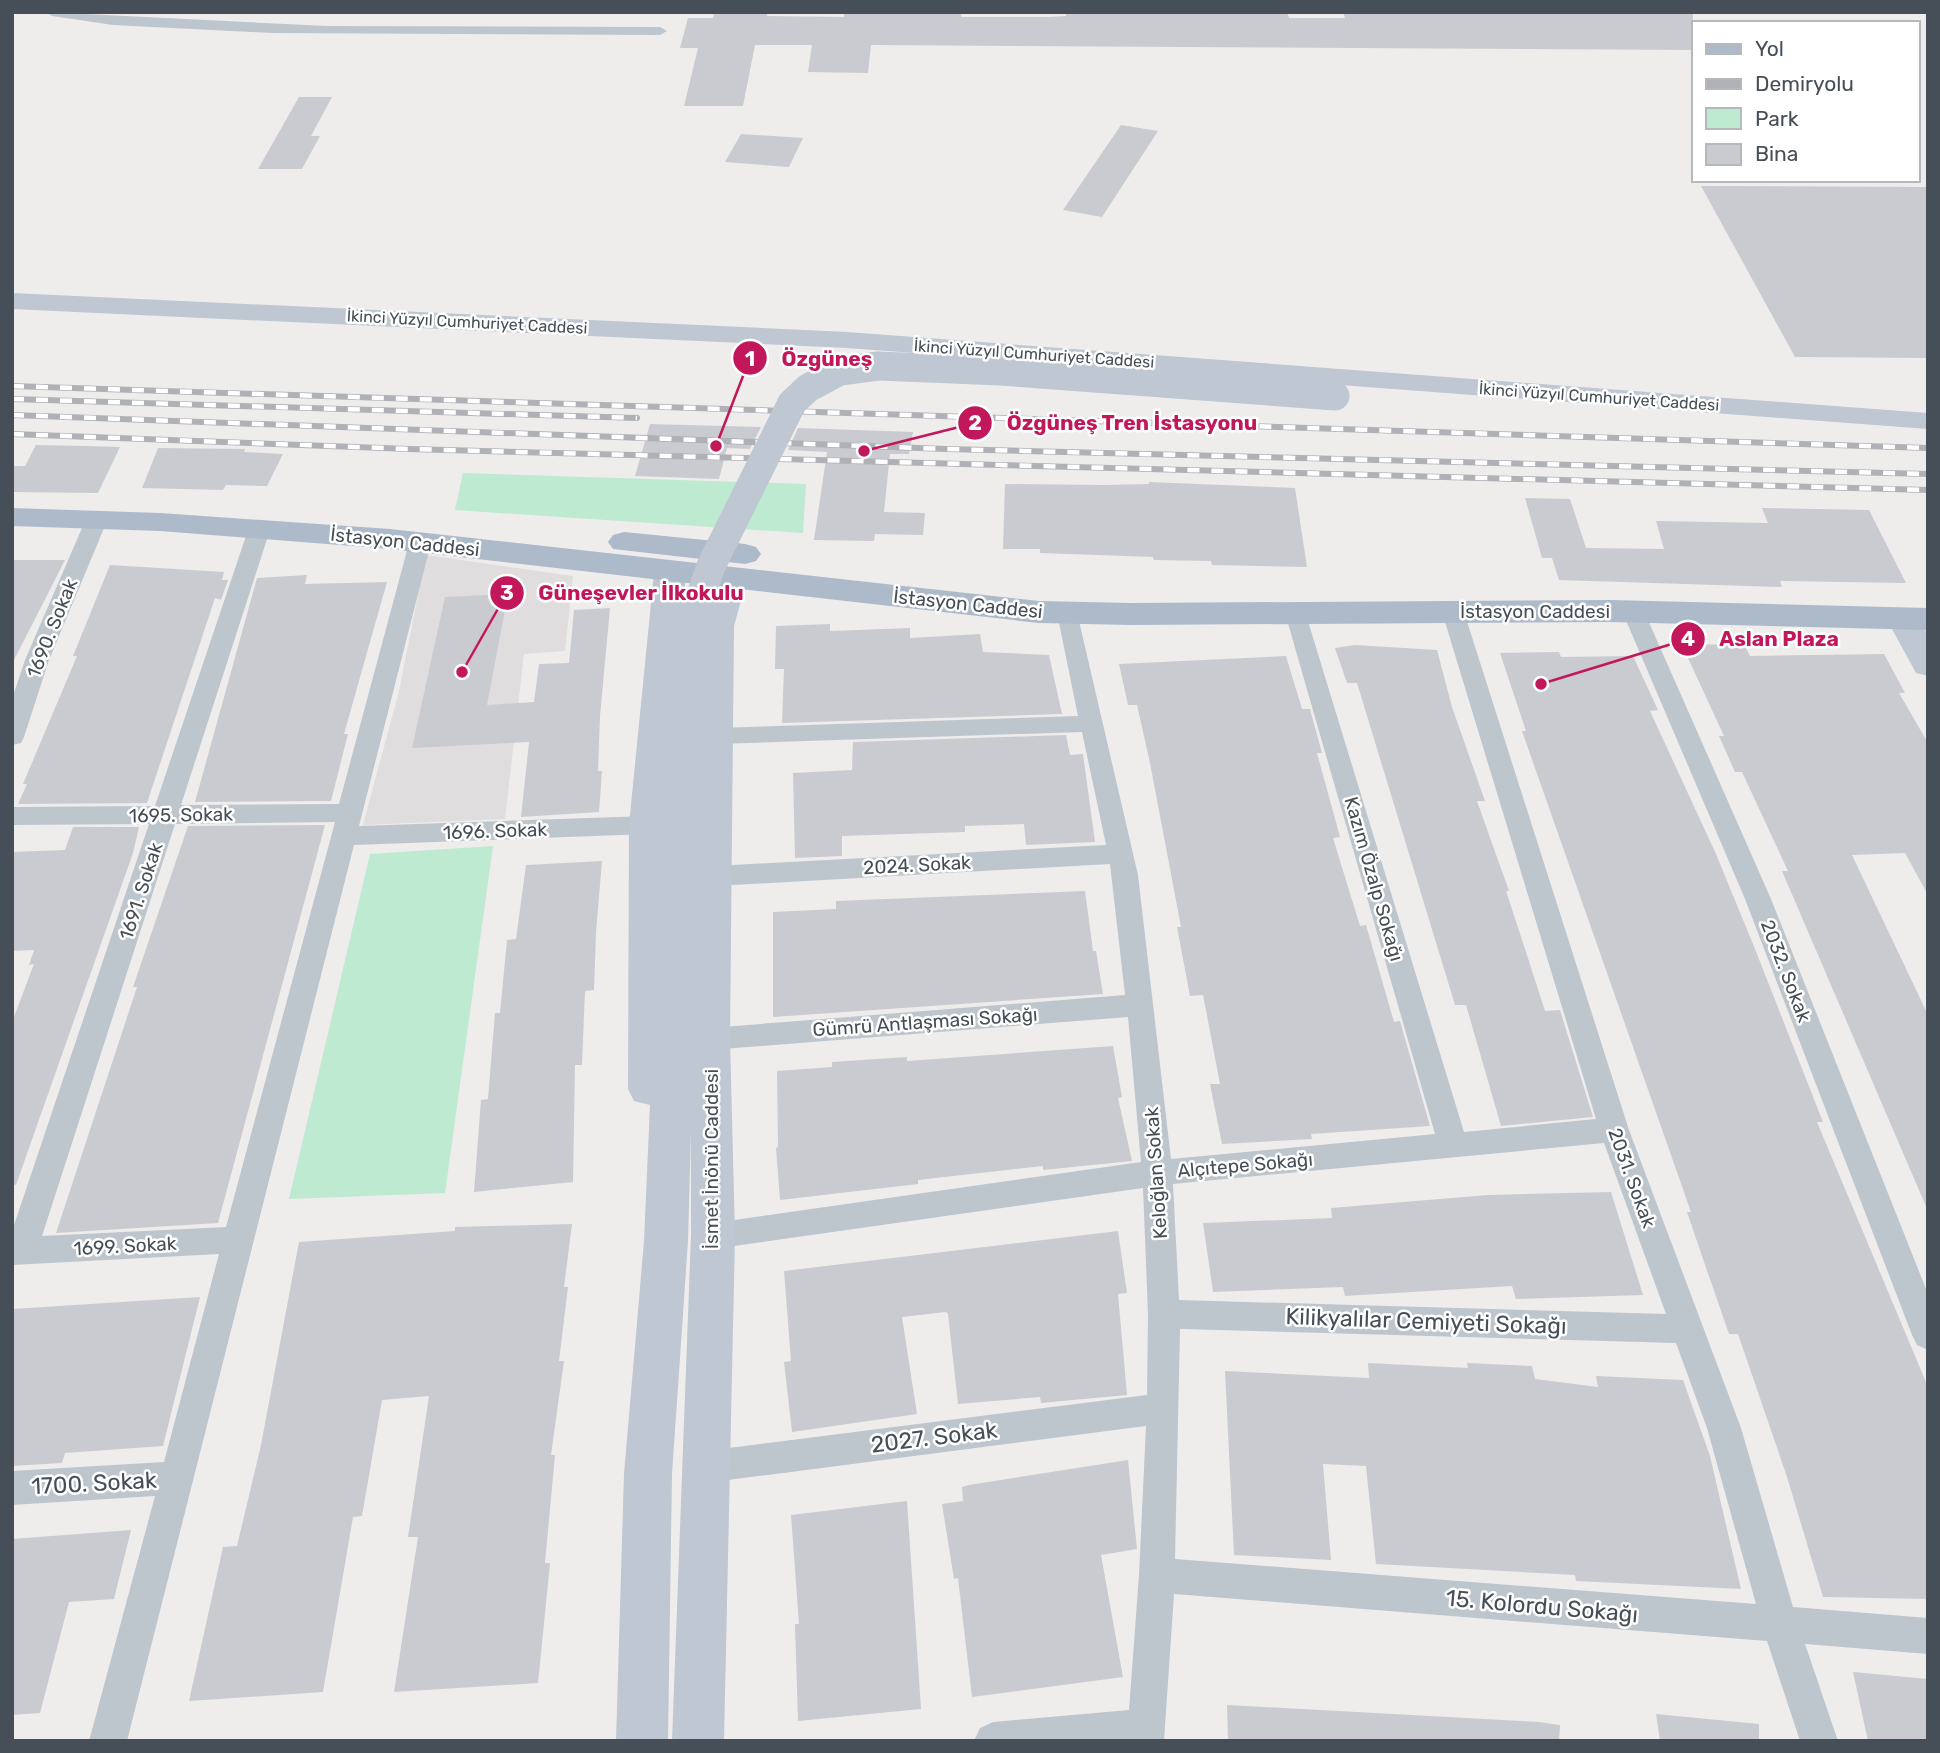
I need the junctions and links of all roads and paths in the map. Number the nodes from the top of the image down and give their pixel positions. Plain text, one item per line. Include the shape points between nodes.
1 (52, 12) edge
2 (660, 31) dead end
3 (12, 301) edge
4 (1925, 420) edge
5 (12, 499) edge
6 (12, 517) edge
7 (96, 520) junction
8 (259, 530) junction
9 (420, 543) junction
10 (675, 560) junction
11 (736, 566) junction
12 (1928, 595) edge
13 (1633, 611) junction
14 (1453, 612) junction
15 (1068, 613) junction
16 (1296, 613) junction
17 (1915, 618) edge
18 (12, 660) edge
19 (37, 660) junction
20 (1928, 665) edge
21 (1092, 724) junction
22 (12, 737) edge
23 (717, 737) junction
24 (166, 815) junction
25 (12, 816) edge
26 (346, 824) junction
27 (647, 825) junction
28 (1120, 854) junction
29 (715, 876) junction
30 (1140, 1005) junction
31 (692, 1040) junction
32 (1614, 1130) junction
33 (1453, 1145) junction
34 (1157, 1173) junction
35 (667, 1199) junction
36 (713, 1236) junction
37 (238, 1240) junction
38 (17, 1251) edge
39 (1164, 1314) junction
40 (1687, 1329) junction
41 (1928, 1335) edge
42 (1163, 1408) junction
43 (705, 1467) junction
44 (176, 1478) junction
45 (12, 1488) edge
46 (1157, 1576) junction
47 (1780, 1625) junction
48 (1928, 1636) edge
49 (1145, 1734) edge
50 (108, 1741) edge
51 (642, 1741) edge
52 (698, 1741) edge
53 (993, 1741) edge
54 (1819, 1741) edge

1 - 2 street via 256,28
3 - 4 main road, İkinci Yüzyıl Cumhuriyet Caddesi via 847,340
4 - 31 main road, bridge via 1606,415 1098,377 892,366 840,371 792,403 711,566 691,625
5 - 10 main road, İstasyon Caddesi via 213,506
6 - 7 main road, İstasyon Caddesi
7 - 8 main road, İstasyon Caddesi
7 - 19 street, 1690. Sokak
8 - 9 main road, İstasyon Caddesi
8 - 24 street, 1691. Sokak
9 - 10 main road, İstasyon Caddesi
9 - 26 street
10 - 11 main road, İstasyon Caddesi
10 - 27 main road, İsmet İnönü Caddesi
11 - 12 main road, İstasyon Caddesi via 1045,590
11 - 15 main road, İstasyon Caddesi
11 - 23 main road, İsmet İnönü Caddesi via 718,626
13 - 14 main road, İstasyon Caddesi
13 - 17 main road, İstasyon Caddesi
13 - 41 street, 2032. Sokak via 1758,899
14 - 16 main road, İstasyon Caddesi
14 - 32 street, 2031. Sokak
15 - 16 main road, İstasyon Caddesi
15 - 21 street, Keloğlan Sokak
16 - 33 street, Kazım Özalp Sokağı
17 - 20 main road
18 - 19 street
19 - 22 street, 1690. Sokak
21 - 23 street
21 - 28 street, Keloğlan Sokak
23 - 29 main road, İsmet İnönü Caddesi
24 - 25 street, 1695. Sokak
24 - 26 street, 1695. Sokak
24 - 38 street, 1691. Sokak
26 - 27 street, 1696. Sokak
26 - 37 street
27 - 35 main road, İsmet İnönü Caddesi via 649,1112
28 - 29 street, 2024. Sokak
28 - 30 street, Keloğlan Sokak
29 - 31 main road, İsmet İnönü Caddesi
30 - 31 street, Gümrü Antlaşması Sokağı
30 - 34 street, Keloğlan Sokak
31 - 35 main road, İsmet İnönü Caddesi
31 - 36 main road, İsmet İnönü Caddesi
32 - 33 street, Alçıtepe Sokağı
32 - 40 street, 2031. Sokak
33 - 34 street, Alçıtepe Sokağı
34 - 36 street, Alçıtepe Sokağı
34 - 39 street, Keloğlan Sokak
35 - 51 main road, İsmet İnönü Caddesi via 648,1474
36 - 43 main road, İsmet İnönü Caddesi
37 - 38 street, 1699. Sokak
37 - 44 street
39 - 40 street, Kilikyalılar Cemiyeti Sokağı
39 - 42 street, Keloğlan Sokak
40 - 47 street, 2031. Sokak via 1724,1428
42 - 43 street, 2027. Sokak
42 - 46 street, Keloğlan Sokak
43 - 52 main road, İsmet İnönü Caddesi
44 - 45 street, 1700. Sokak
44 - 50 street
46 - 47 street, 15. Kolordu Sokağı
46 - 49 street, Keloğlan Sokak
47 - 48 street, 15. Kolordu Sokağı
47 - 54 street, 2031. Sokak
49 - 53 street

